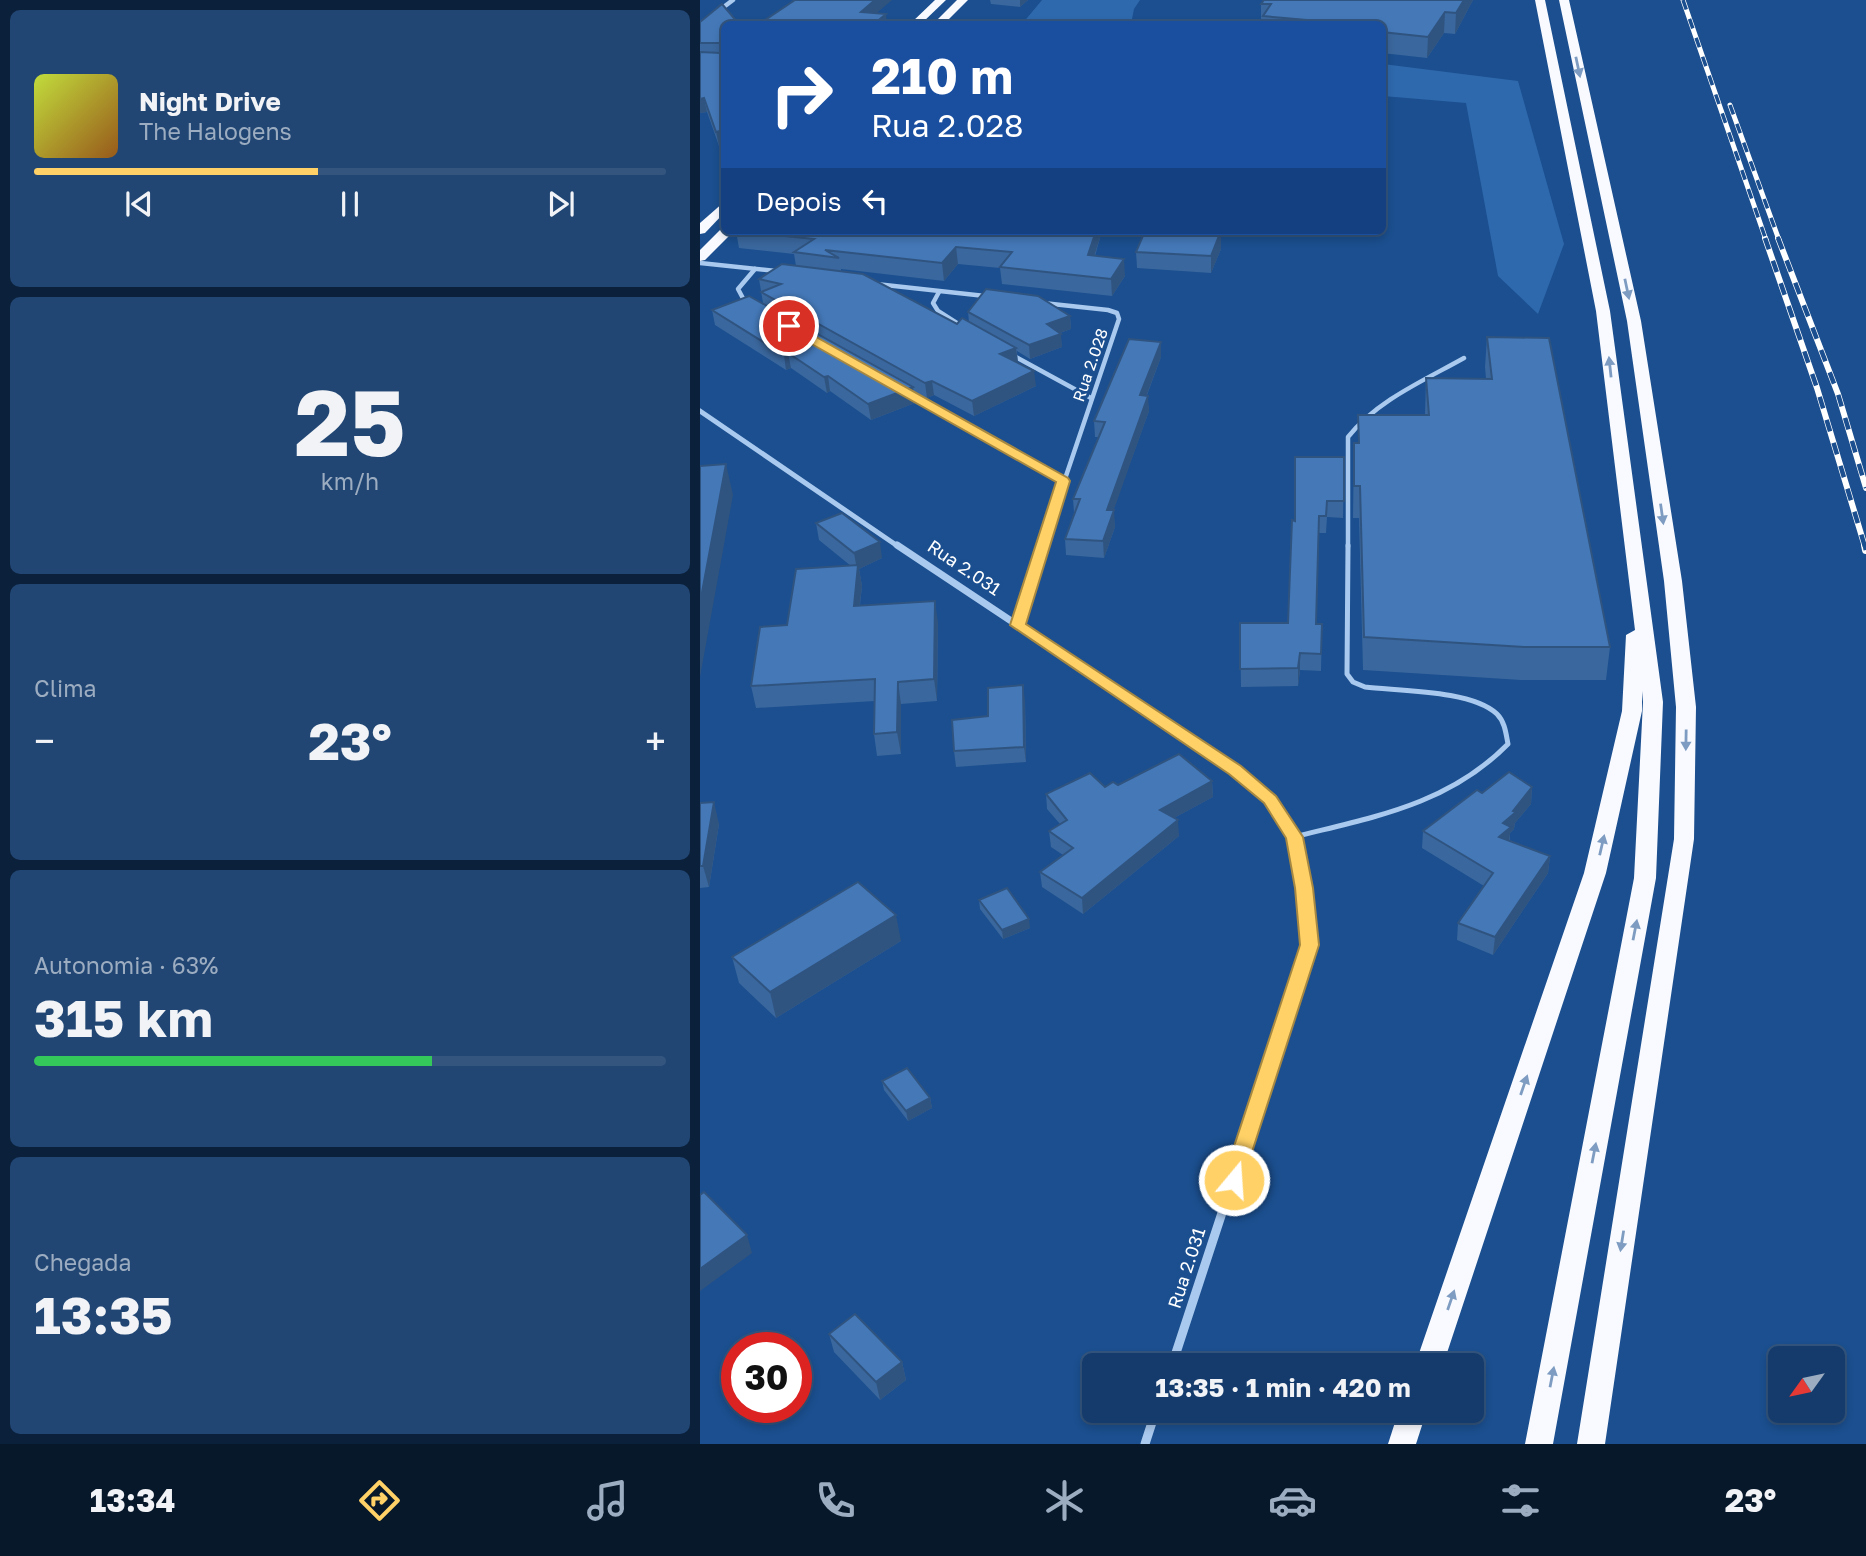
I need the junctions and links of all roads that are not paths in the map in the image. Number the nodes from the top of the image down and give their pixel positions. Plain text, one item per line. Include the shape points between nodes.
1 (733, 0) edge
2 (941, 0) edge
3 (963, 0) edge
4 (1540, 0) edge
5 (1564, 0) edge
6 (715, 13) edge
7 (918, 21) edge
8 (941, 21) edge
9 (721, 209) edge
10 (700, 230) edge
11 (723, 235) edge
12 (700, 257) edge
13 (700, 263) edge
14 (755, 269) junction
15 (782, 272) edge
16 (873, 283) edge
17 (939, 292) junction
18 (991, 297) edge
19 (1030, 301) edge
20 (753, 306) edge
21 (970, 332) edge
22 (1005, 352) edge
23 (1464, 358) dead end
24 (908, 394) edge
25 (1091, 398) junction
26 (700, 411) edge
27 (1063, 481) junction
28 (1637, 583) junction
29 (1018, 625) junction
30 (1294, 837) junction
31 (1176, 1353) edge
32 (1433, 1353) edge
33 (1152, 1423) edge
34 (1409, 1423) edge
35 (1145, 1444) edge
36 (1402, 1444) edge
37 (1539, 1444) edge
38 (1591, 1444) edge

1 - 6 street
2 - 7 highway
3 - 8 highway
28 -> 4 highway via 1604,311
5 -> 38 highway via 1634,321 1673,581 1686,707 1684,839
9 - 10 highway
11 - 12 highway
13 - 14 lane
14 - 15 lane
14 - 20 lane via 738,289 741,299
16 - 17 lane
17 - 18 lane
17 - 21 lane via 933,303 938,311
19 - 25 lane, Rua 2.028 via 1117,313 1119,319
22 - 25 lane
23 - 30 lane via 1390,400 1348,437 1347,674 1365,687 1481,705 1502,721 1508,744 1492,764 1466,783 1428,799
24 - 27 lane
25 - 27 lane, Rua 2.028
26 - 29 street, Rua 2.031
27 - 29 lane, Rua 2.028
32 -> 28 highway via 1595,873 1632,711
37 -> 28 highway via 1645,878 1653,702
29 - 30 street, Rua 2.031 via 1235,770 1270,800
30 - 31 street, Rua 2.031 via 1310,945
33 - 35 street
34 - 36 highway

